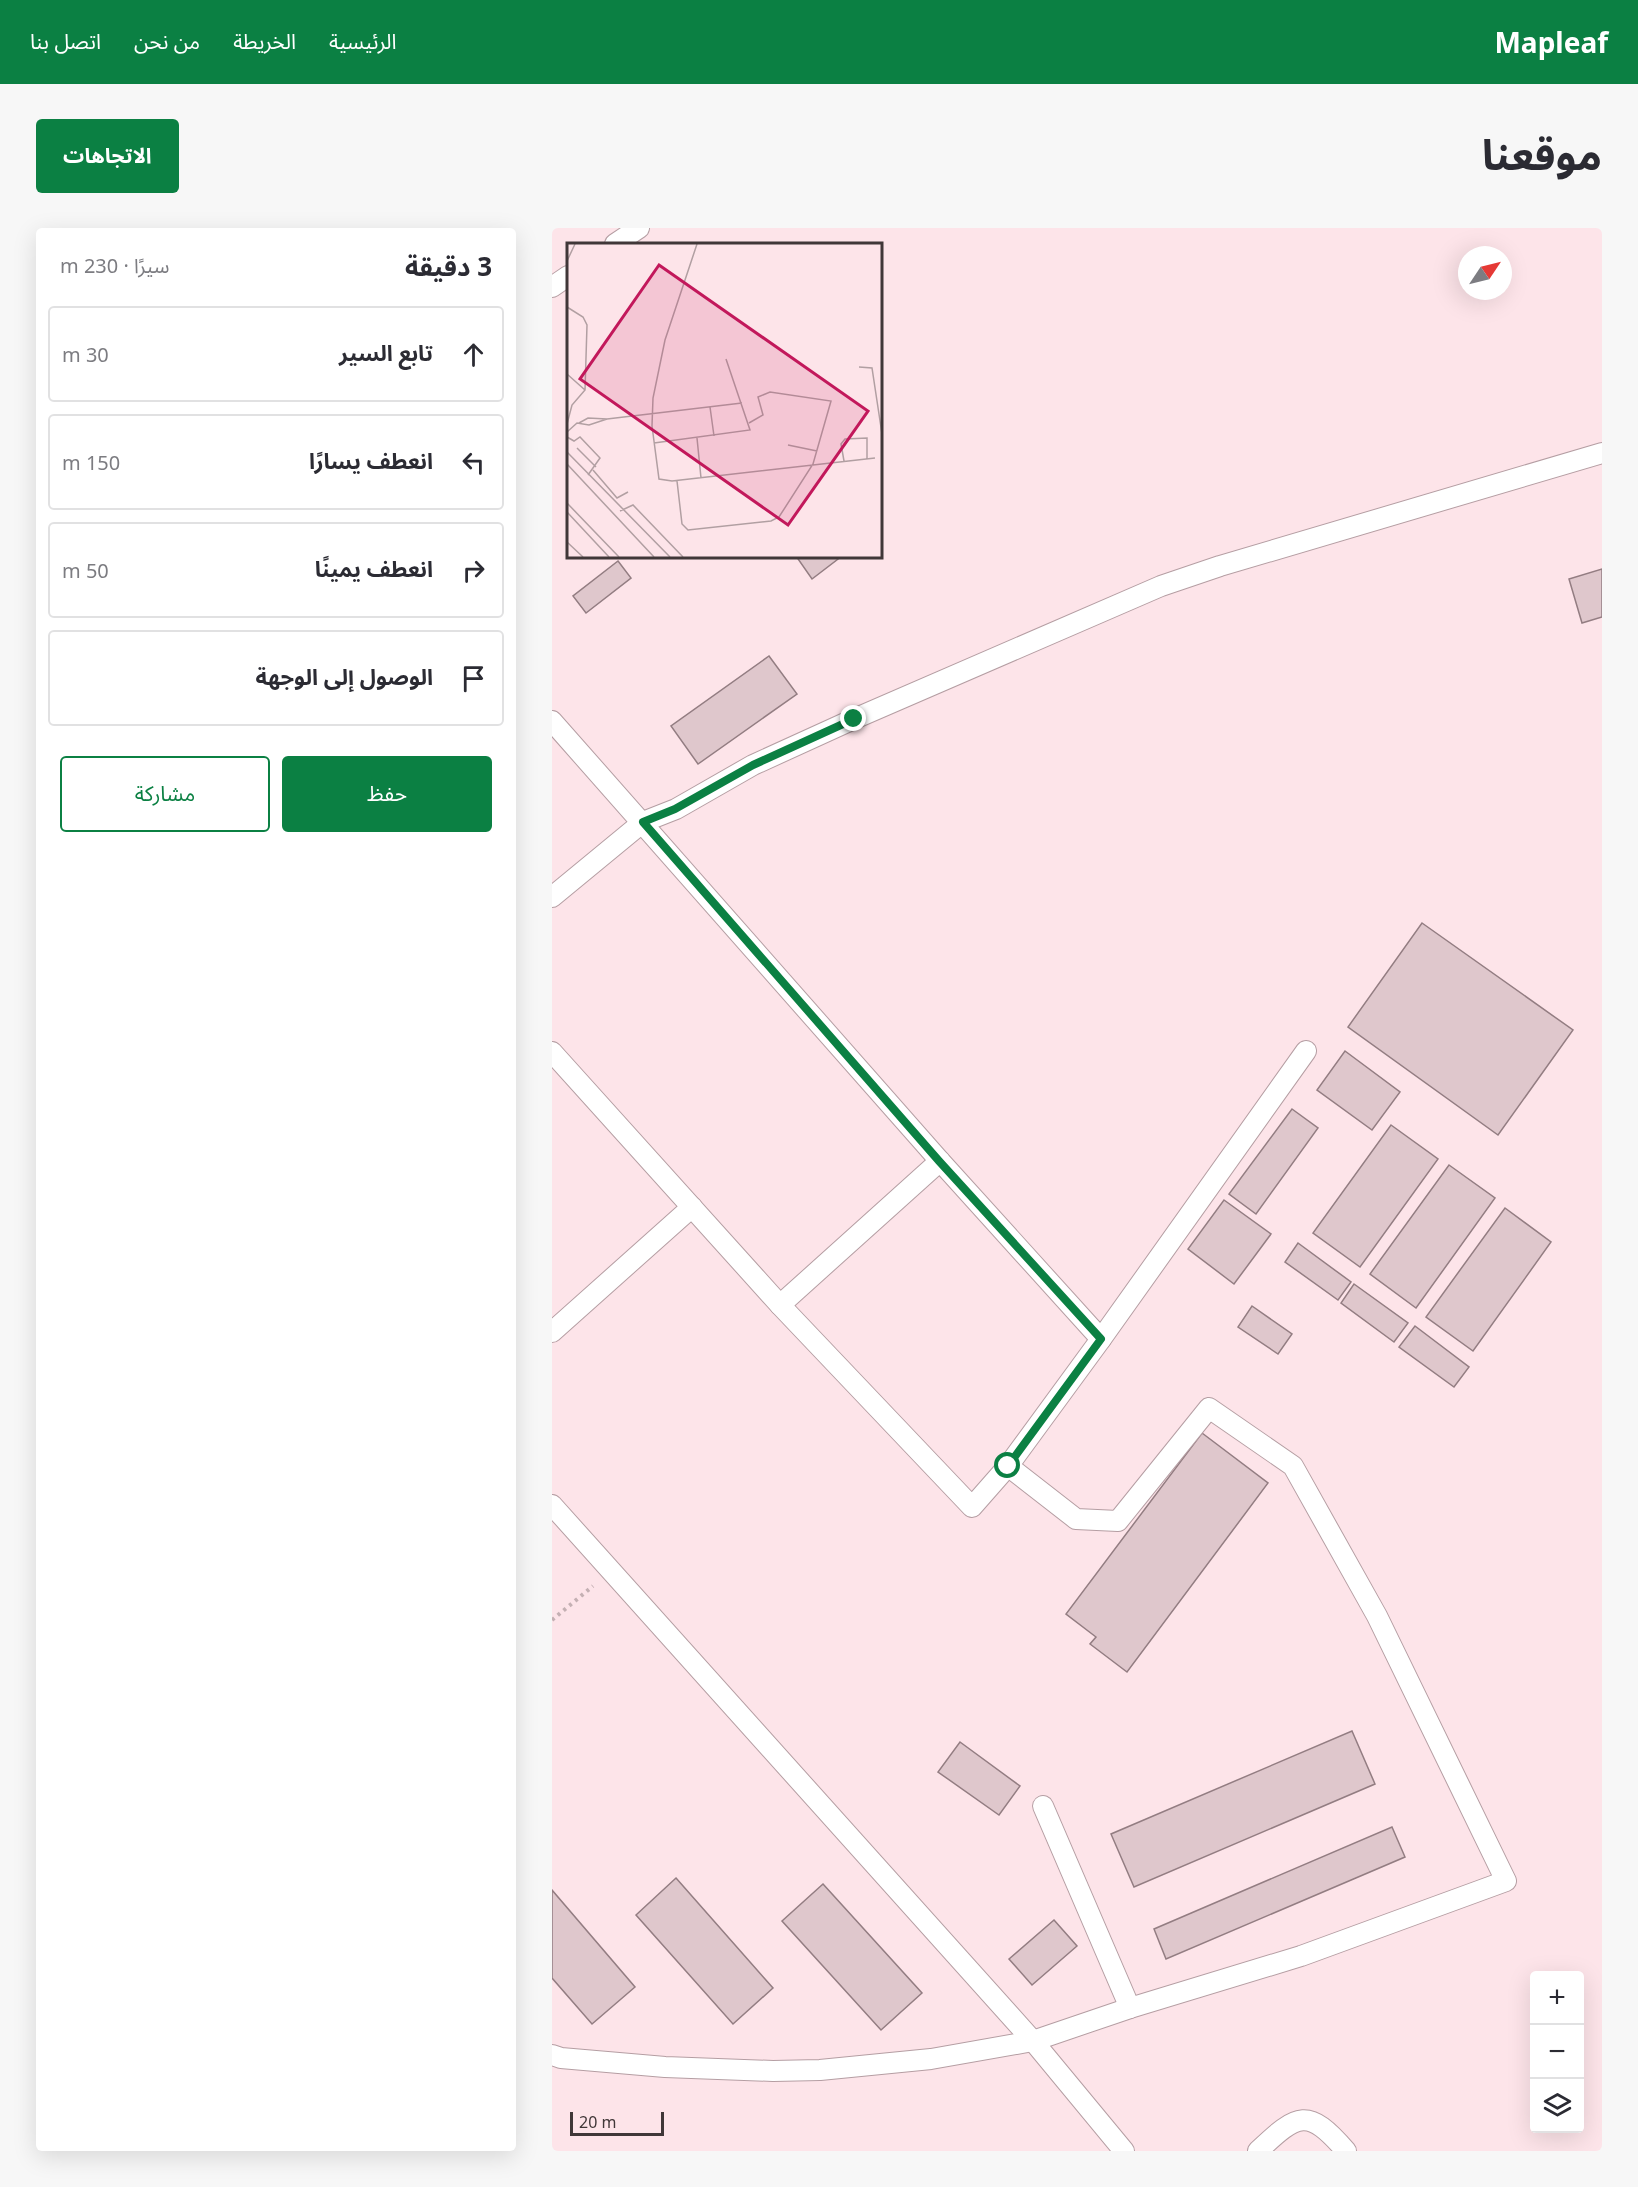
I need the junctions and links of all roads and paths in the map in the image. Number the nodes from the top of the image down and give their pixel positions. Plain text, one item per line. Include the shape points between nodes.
1 (639, 228) edge
2 (616, 243) edge
3 (567, 277) edge
4 (552, 286) edge
5 (1602, 453) edge
6 (552, 721) edge
7 (643, 822) junction
8 (552, 897) edge
9 (552, 1052) edge
10 (1306, 1052) dead end
11 (939, 1161) junction
12 (692, 1208) junction
13 (780, 1305) junction
14 (552, 1332) edge
15 (1101, 1339) junction
16 (1008, 1466) junction
17 (552, 1505) edge
18 (610, 1571) junction
19 (552, 1620) edge
20 (1043, 1806) dead end
21 (1130, 2008) junction
22 (1033, 2041) junction
23 (552, 2055) edge
24 (1124, 2151) edge
25 (1258, 2151) edge
26 (1346, 2151) edge

1 - 2 lane
3 - 4 lane
5 - 7 lane via 1161,586 753,765 675,809
6 - 7 lane
7 - 8 lane
7 - 11 lane
9 - 12 lane
10 - 15 lane
11 - 13 lane
11 - 15 lane
12 - 13 lane
12 - 14 lane
13 - 16 lane via 972,1506
15 - 16 lane
16 - 21 lane via 1076,1519 1118,1521 1209,1408 1293,1466 1377,1616 1506,1881 1301,1956
17 - 18 lane
18 - 19 path
18 - 22 lane
20 - 21 lane
21 - 22 lane
22 - 23 lane via 931,2059 820,2070 665,2067
22 - 24 lane
25 - 26 lane via 1283,2127 1305,2121 1316,2122 1328,2130

